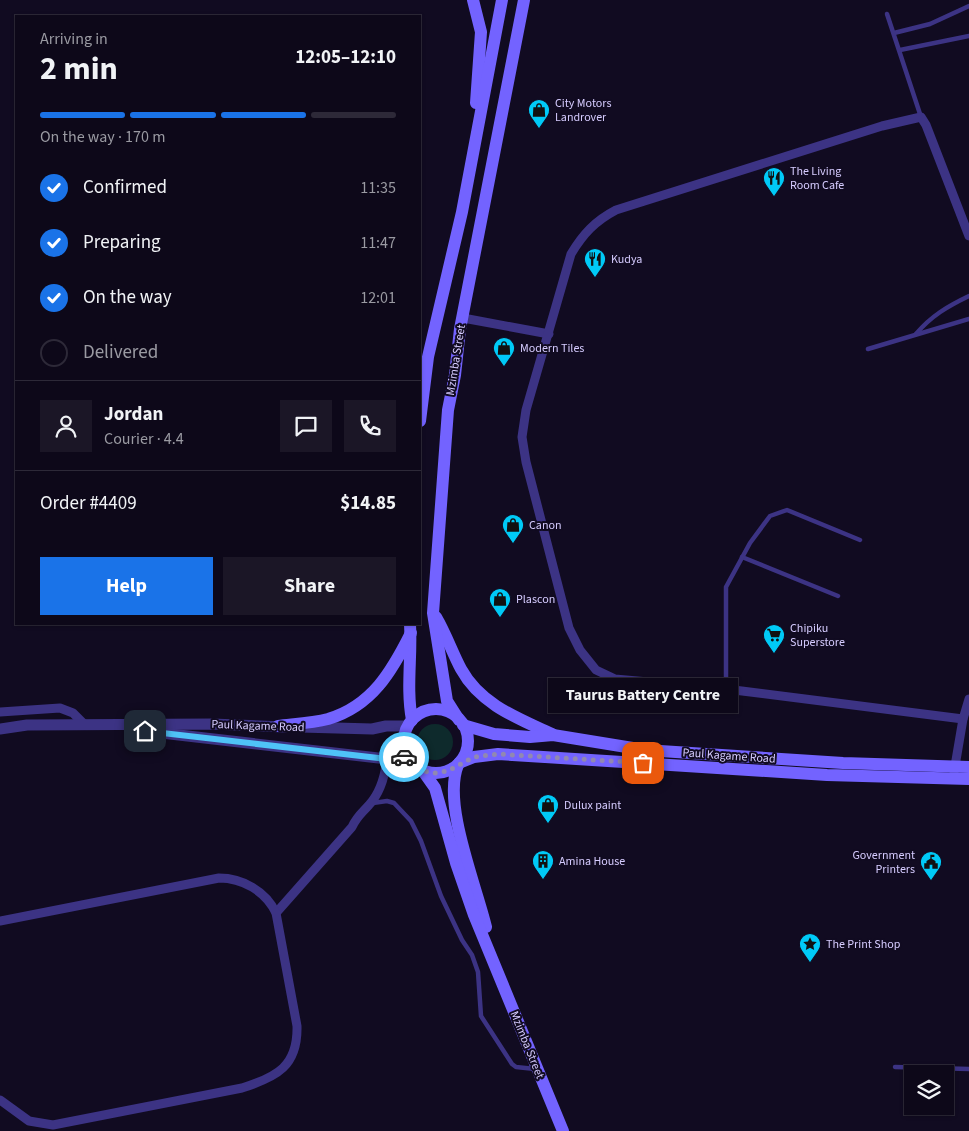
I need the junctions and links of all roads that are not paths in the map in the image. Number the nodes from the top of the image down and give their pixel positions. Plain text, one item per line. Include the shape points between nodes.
1 (473, 0) edge
2 (502, 0) edge
3 (524, 0) edge
4 (969, 6) edge
5 (887, 14) dead end
6 (894, 33) junction
7 (969, 36) edge
8 (900, 50) junction
9 (921, 117) junction
10 (472, 160) junction
11 (969, 236) edge
12 (969, 296) edge
13 (463, 318) junction
14 (969, 319) edge
15 (549, 334) junction
16 (915, 335) junction
17 (868, 349) dead end
18 (421, 413) edge
19 (860, 540) dead end
20 (742, 557) junction
21 (838, 596) dead end
22 (433, 613) junction
23 (411, 628) edge
24 (726, 689) junction
25 (969, 699) edge
26 (0, 712) edge
27 (963, 719) junction
28 (461, 722) junction
29 (410, 723) junction
30 (85, 725) junction
31 (108, 726) junction
32 (278, 726) junction
33 (0, 728) edge
34 (553, 735) junction
35 (387, 759) junction
36 (459, 764) junction
37 (969, 767) edge
38 (420, 769) junction
39 (953, 773) junction
40 (969, 779) edge
41 (370, 805) junction
42 (276, 913) junction
43 (0, 921) edge
44 (494, 958) junction
45 (895, 1068) dead end
46 (536, 1069) junction
47 (969, 1069) edge
48 (0, 1100) edge
49 (563, 1131) edge

1 - 10 main road via 481,32
2 - 10 main road, Mzimba Street
3 - 13 main road, Mzimba Street
4 - 6 lane via 930,24
5 - 6 lane
6 - 8 lane
7 - 8 lane
8 - 9 lane
9 - 11 street
9 - 15 street via 882,126 616,210 600,219 582,235 571,254
10 - 18 main road, Mzimba Street via 428,357
12 - 16 lane via 929,319
13 - 15 street
13 - 22 main road, Mzimba Street via 448,410
14 - 16 lane
15 - 24 street via 526,410 522,437 546,545 569,628 580,650 596,670 615,679
16 - 17 lane
19 - 20 lane via 787,510 770,516
20 - 21 lane
20 - 24 lane via 726,587
22 - 28 main road, Mzimba Street via 447,701
22 - 34 main road via 473,688 489,703
23 - 29 main road
23 - 32 main road via 395,664 377,690 357,706 328,719
24 - 27 street
25 - 27 street
26 - 30 street via 60,708 74,713
27 - 39 street
28 - 29 main road via 444,711 435,710 418,714
28 - 34 main road, Paul Kagame Road via 494,734
28 - 36 main road via 467,747
29 - 32 street, Paul Kagame Road via 372,729
29 - 38 main road via 404,737 405,749 410,760
30 - 31 street, Paul Kagame Road
30 - 33 street, Paul Kagame Road
31 - 32 street, Paul Kagame Road
31 - 35 street, Paul Kagame Road
34 - 39 main road, Paul Kagame Road via 645,750
35 - 38 street, Paul Kagame Road via 406,757
35 - 41 street via 385,778
36 - 38 main road via 441,773
36 - 39 main road via 474,757 498,754 827,775
36 - 44 main road via 453,792 456,818
37 - 39 main road, Paul Kagame Road
38 - 44 main road via 435,788 474,915
39 - 40 main road
41 - 42 street via 357,816 352,826
41 - 46 lane via 379,801 394,803 411,821 444,904 472,955 478,972 481,1016 512,1064
42 - 43 street via 267,900 239,880 219,878
42 - 48 street via 297,1039 289,1061 272,1077 242,1088 53,1125 28,1121
44 - 46 main road, Mzimba Street
45 - 47 lane
46 - 49 main road, Mzimba Street

